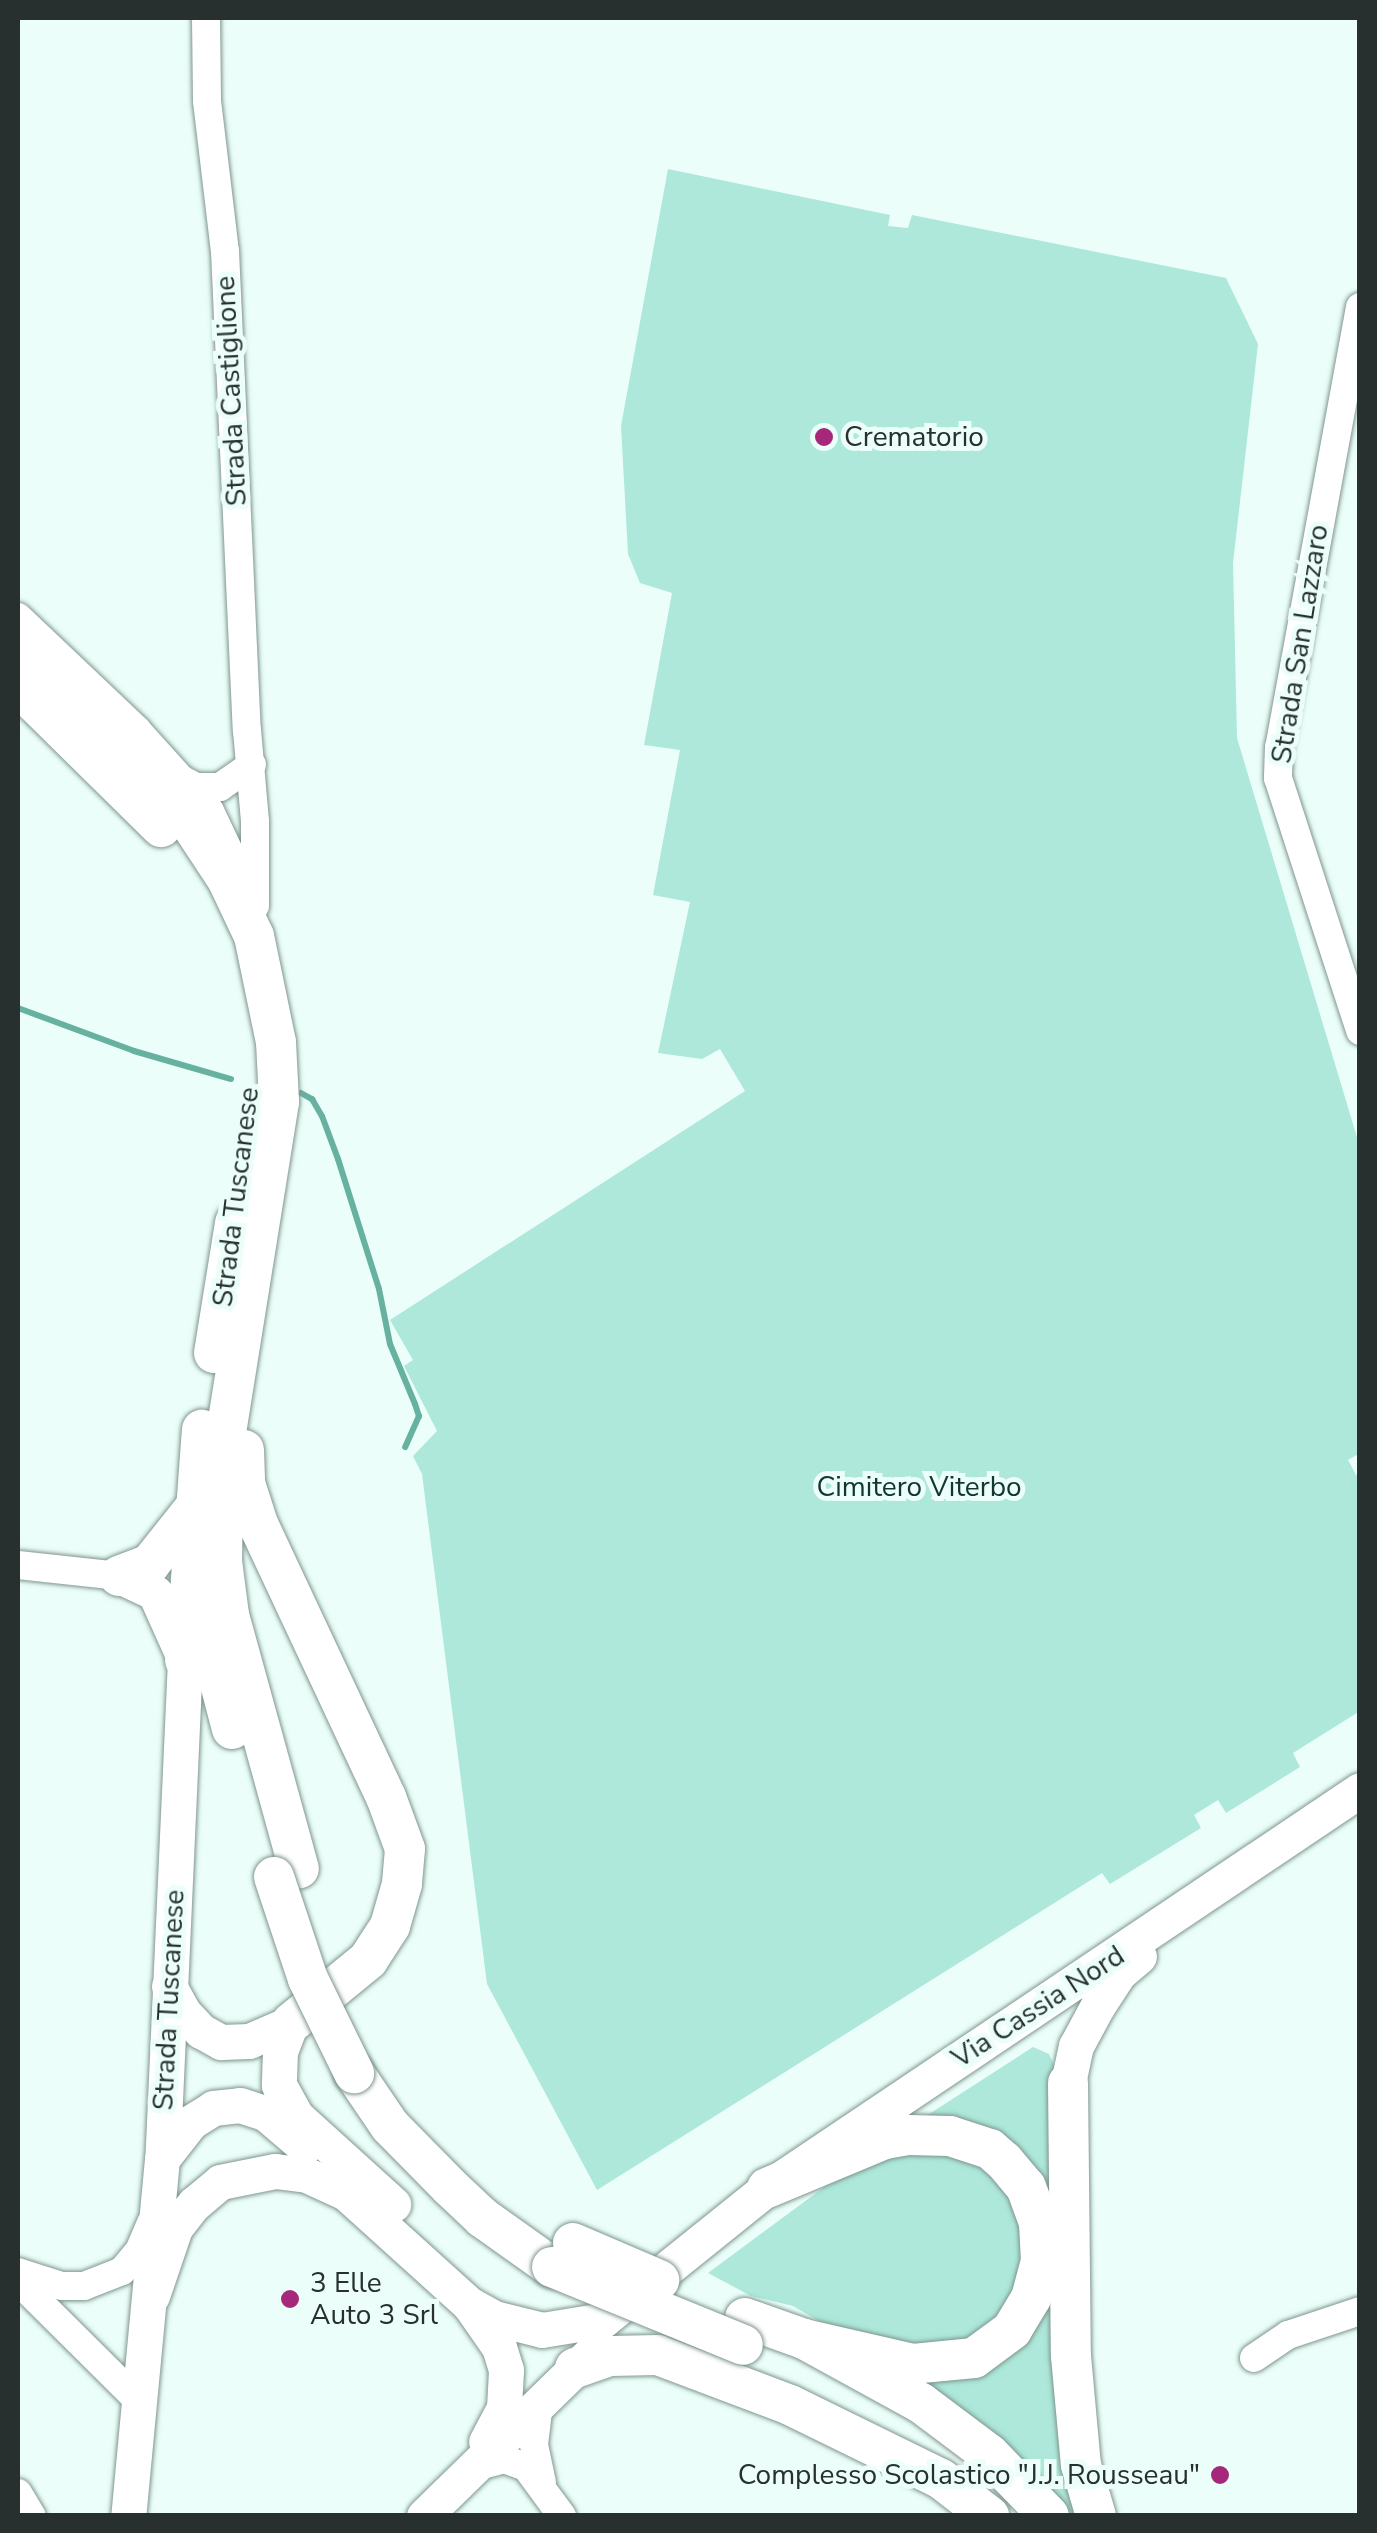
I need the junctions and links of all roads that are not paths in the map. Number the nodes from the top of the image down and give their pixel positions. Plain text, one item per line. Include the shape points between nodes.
1 (206, 18) edge
2 (1360, 307) edge
3 (18, 617) edge
4 (18, 648) edge
5 (18, 686) edge
6 (252, 765) junction
7 (183, 780) junction
8 (250, 905) junction
9 (1360, 1031) edge
10 (251, 1298) junction
11 (192, 1529) junction
12 (18, 1565) edge
13 (119, 1576) junction
14 (185, 1660) junction
15 (1360, 1790) edge
16 (286, 1873) junction
17 (1204, 1897) junction
18 (169, 1986) junction
19 (291, 2023) junction
20 (1008, 2028) junction
21 (1068, 2083) junction
22 (162, 2159) junction
23 (767, 2188) junction
24 (346, 2193) junction
25 (158, 2208) junction
26 (719, 2226) junction
27 (18, 2272) edge
28 (18, 2281) edge
29 (152, 2296) junction
30 (469, 2304) junction
31 (1360, 2312) edge
32 (542, 2330) junction
33 (744, 2332) junction
34 (804, 2340) junction
35 (1254, 2358) dead end
36 (576, 2368) junction
37 (139, 2401) junction
38 (538, 2404) junction
39 (470, 2468) junction
40 (543, 2484) junction
41 (18, 2493) edge
42 (128, 2515) edge
43 (32, 2516) edge
44 (424, 2516) edge
45 (562, 2516) edge
46 (989, 2516) edge
47 (1016, 2516) edge
48 (1049, 2516) edge
49 (1096, 2516) edge

1 - 6 street, Strada Castiglione
2 - 9 street, Strada San Lazzaro via 1278,746 1278,778
3 - 7 street, Strada Tuscanese
4 - 8 highway, Strada Tuscanese via 128,751
5 - 11 highway, Strada Tuscanese via 157,821 205,894 238,971 254,1103
6 - 7 street via 220,786
6 - 8 street, Strada Castiglione
7 - 8 street, Strada Tuscanese via 224,833
8 - 10 highway, Strada Tuscanese via 276,1042 279,1102
10 - 16 highway via 224,1447 222,1561
10 - 19 highway via 245,1483 405,1849 390,1926 368,1960
11 - 13 highway via 150,1564
11 - 14 highway
11 - 16 highway via 208,1649
12 - 13 street
13 - 14 main road via 154,1592
14 - 18 main road, Strada Tuscanese
15 - 17 main road, Via Cassia Nord
16 - 33 highway, bridge via 332,1967 390,2126 450,2188 483,2218
17 - 20 main road, Via Cassia Nord
17 - 21 main road via 1119,1973 1076,2046
18 - 19 main road via 192,2022 221,2042 250,2041
18 - 22 main road, Strada Tuscanese
19 - 32 main road via 280,2051 280,2085 297,2117 494,2298
20 - 21 main road via 1035,2028 1052,2039
20 - 23 main road, Via Cassia Nord
21 - 49 highway via 1071,2356 1081,2465
22 - 24 main road via 190,2122 214,2108 240,2105 265,2113
22 - 25 main road, Via Cassia Nord
23 - 26 main road, Via Cassia Nord
23 - 34 highway via 885,2140 950,2136 1004,2161 1026,2187 1040,2222 1041,2261 1031,2298 1012,2330 974,2358 913,2364
24 - 29 main road, Via Cassia Nord via 307,2175 275,2170 220,2182 175,2228
24 - 30 main road, Via Cassia Nord
25 - 27 street via 122,2271 84,2286
25 - 29 main road, Via Cassia Nord
26 - 32 main road, Via Cassia Nord via 603,2320
26 - 36 main road, Via Cassia Nord
28 - 37 street
29 - 37 main road, Via Cassia Nord
30 - 32 main road, Via Cassia Nord
30 - 39 main road via 499,2348 507,2392
31 - 35 street via 1288,2335
33 - 34 highway
33 - 47 highway via 935,2444
34 - 48 highway via 921,2403 990,2454
36 - 38 main road, Via Cassia Nord
36 - 46 highway via 610,2356 658,2355 790,2405 941,2479
37 - 42 main road, Via Cassia Nord
38 - 39 main road, Via Cassia Nord
38 - 40 street via 534,2445
39 - 40 street via 492,2460 516,2462
39 - 44 main road, Via Cassia Nord
40 - 45 street
41 - 43 street

